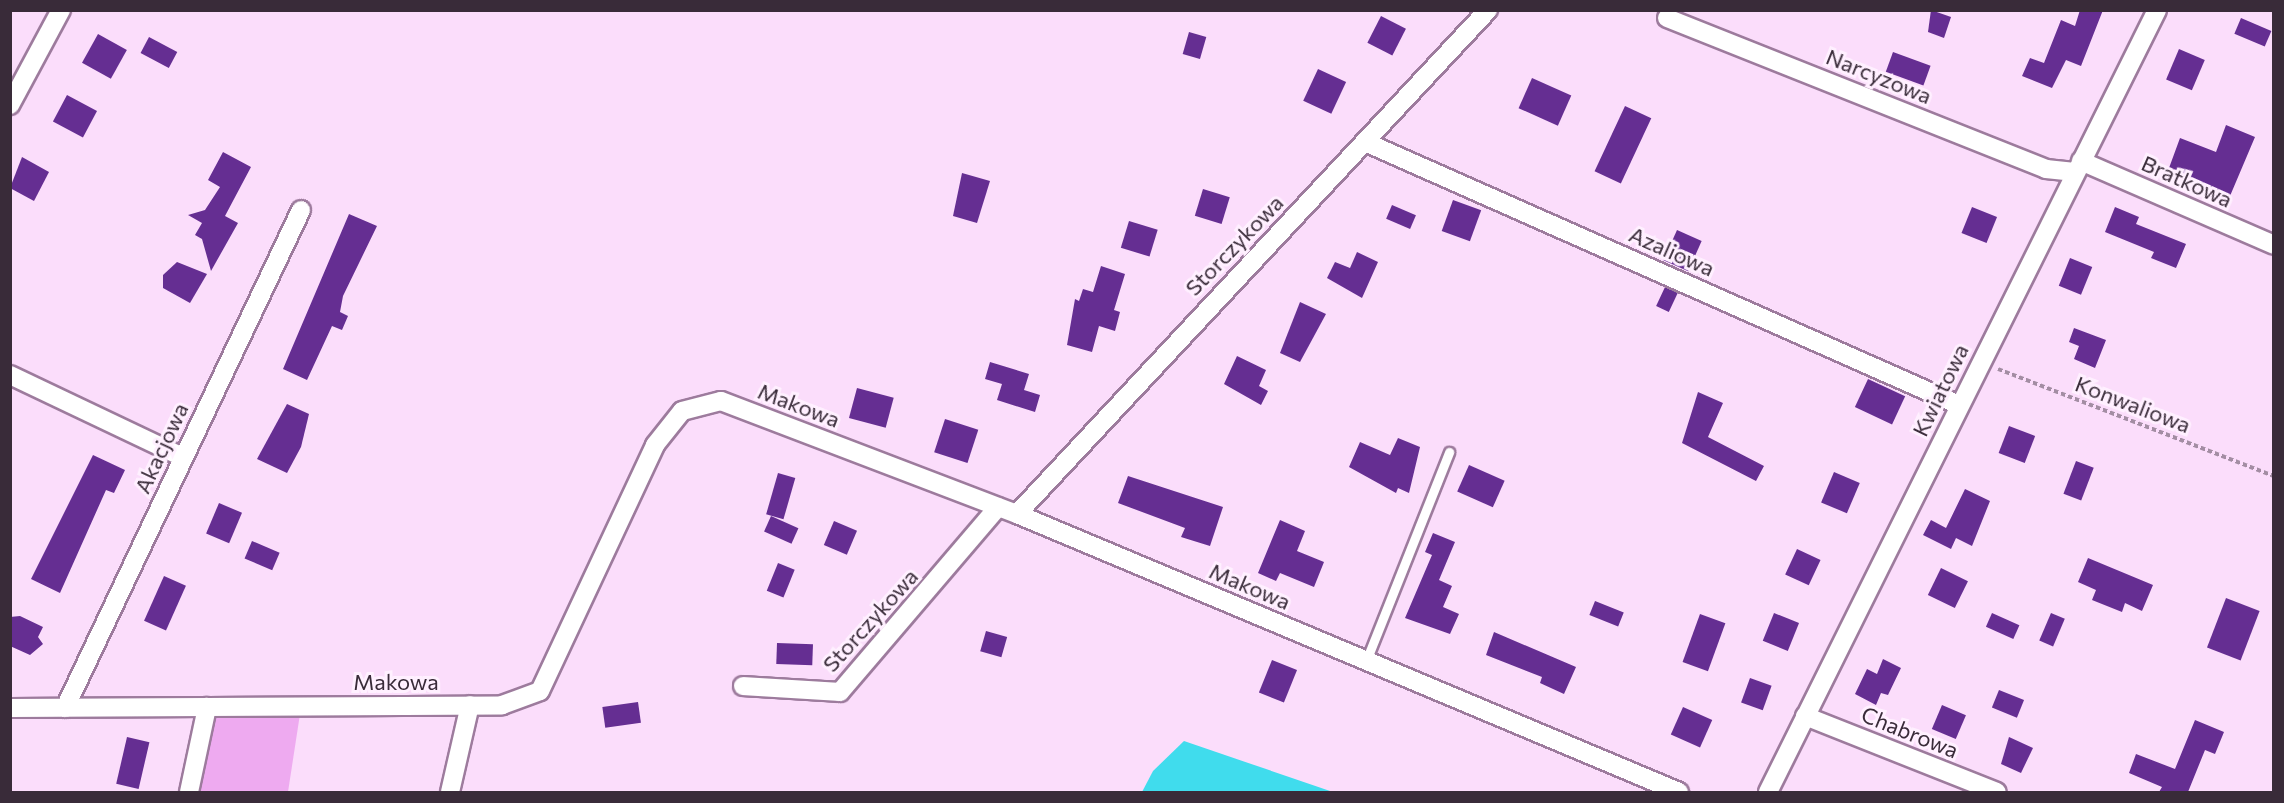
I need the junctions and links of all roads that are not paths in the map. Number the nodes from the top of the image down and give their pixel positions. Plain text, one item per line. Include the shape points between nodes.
1 (61, 10) edge
2 (1488, 10) edge
3 (2157, 10) edge
4 (1667, 18) dead end
5 (10, 105) edge
6 (1365, 142) junction
7 (2078, 166) junction
8 (301, 210) dead end
9 (2274, 245) edge
10 (10, 375) edge
11 (1959, 405) junction
12 (1449, 452) dead end
13 (183, 457) junction
14 (998, 507) junction
15 (1017, 514) junction
16 (1366, 661) junction
17 (743, 686) dead end
18 (470, 705) junction
19 (207, 707) junction
20 (10, 708) edge
21 (64, 708) junction
22 (1805, 716) junction
23 (189, 792) edge
24 (450, 792) edge
25 (1679, 792) edge
26 (1768, 792) edge
27 (1997, 792) edge

1 - 5 street
2 - 6 street, Storczykowa
3 - 7 street, Kwiatowa
4 - 7 street, Narcyzowa via 2046,169
6 - 11 street, Azaliowa
6 - 15 street, Storczykowa
7 - 9 street, Bratkowa
7 - 11 street, Kwiatowa
8 - 13 street, Akacjowa
10 - 13 street
11 - 22 street, Kwiatowa
12 - 16 lane
13 - 21 street, Akacjowa
14 - 15 street, Makowa
14 - 17 street, Storczykowa via 840,692
14 - 18 street, Makowa via 721,400 682,411 655,445 540,692 502,705
15 - 16 street, Makowa
16 - 25 street, Makowa
18 - 19 street, Makowa
18 - 24 street
19 - 21 street, Makowa
19 - 23 street
20 - 21 street, Makowa
22 - 26 street, Kwiatowa
22 - 27 street, Chabrowa

